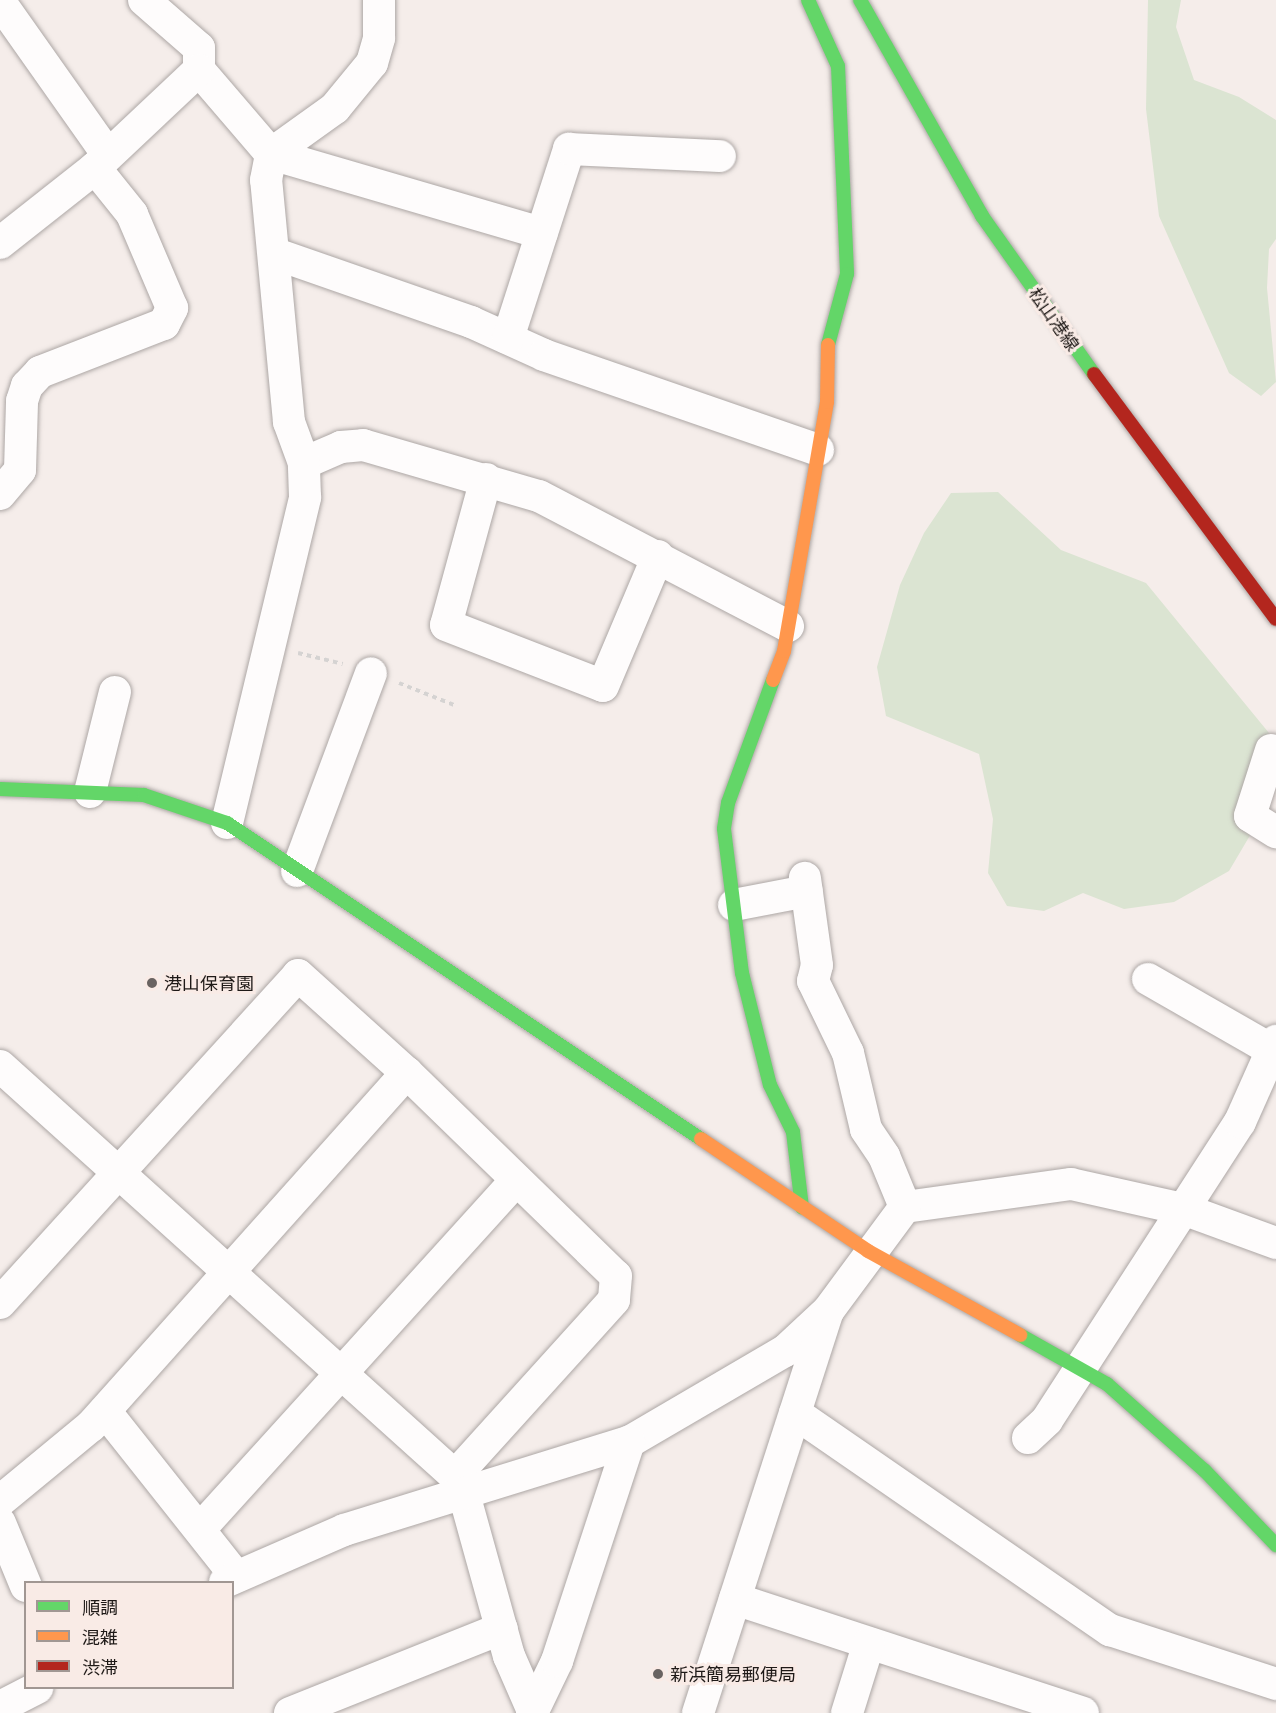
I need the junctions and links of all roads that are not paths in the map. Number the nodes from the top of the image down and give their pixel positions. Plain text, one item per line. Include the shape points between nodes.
1 (144, 0) edge
2 (379, 0) edge
3 (808, 0) edge
4 (860, 0) edge
5 (0, 3) edge
6 (199, 70) junction
7 (271, 154) junction
8 (720, 156) dead end
9 (102, 162) junction
10 (542, 233) junction
11 (0, 243) edge
12 (276, 254) junction
13 (508, 338) junction
14 (818, 450) junction
15 (304, 462) junction
16 (486, 479) junction
17 (0, 494) edge
18 (658, 556) junction
19 (1276, 619) edge
20 (788, 626) junction
21 (371, 673) dead end
22 (115, 692) dead end
23 (1270, 750) dead end
24 (0, 789) edge
25 (90, 792) junction
26 (227, 823) junction
27 (1276, 832) edge
28 (297, 871) junction
29 (734, 905) junction
30 (1148, 979) dead end
31 (1274, 1045) edge
32 (2, 1071) edge
33 (406, 1072) junction
34 (118, 1174) junction
35 (517, 1180) junction
36 (802, 1207) junction
37 (905, 1208) junction
38 (1183, 1209) junction
39 (1276, 1243) edge
40 (868, 1251) junction
41 (229, 1275) junction
42 (0, 1303) edge
43 (828, 1311) junction
44 (1078, 1368) junction
45 (340, 1374) junction
46 (105, 1411) junction
47 (795, 1413) junction
48 (1028, 1438) dead end
49 (629, 1442) junction
50 (460, 1485) junction
51 (0, 1501) edge
52 (0, 1523) edge
53 (200, 1529) junction
54 (1276, 1545) edge
55 (230, 1580) edge
56 (24, 1581) edge
57 (735, 1599) junction
58 (502, 1628) junction
59 (869, 1643) junction
60 (1276, 1684) edge
61 (35, 1689) edge
62 (0, 1707) edge
63 (532, 1712) edge
64 (290, 1713) edge
65 (698, 1713) edge
66 (847, 1713) edge
67 (1083, 1713) edge

1 - 6 street via 199,48
2 - 7 street via 379,38 372,63 335,108
3 - 14 street via 838,66 847,274 828,334 830,378
4 - 19 street, 松山港線 via 982,216 1070,342
5 - 9 street
6 - 7 street
6 - 9 street
7 - 10 street
7 - 12 street via 266,180
8 - 10 street via 569,149
9 - 11 street
9 - 17 street via 132,214 172,308 164,324 40,372 27,386 22,401 20,470
10 - 13 street
12 - 13 street
12 - 15 street via 289,422
13 - 14 street
14 - 20 street
15 - 16 street via 341,447 363,445
15 - 26 street via 305,497
16 - 18 street via 539,496
16 - 18 street via 446,625 603,686
18 - 20 street
20 - 29 street via 784,651 725,815
21 - 28 street
22 - 25 street
23 - 27 street via 1250,816
24 - 25 street
25 - 26 street via 144,795
26 - 28 street
28 - 36 street
29 - 36 street via 761,1056 799,1157
29 - 37 street via 806,884 817,965 813,981 848,1053 866,1129 884,1156
30 - 31 street
31 - 38 street via 1240,1122
32 - 34 street
33 - 34 street via 298,975
33 - 35 street
33 - 41 street
34 - 41 street
34 - 42 street
35 - 45 street
35 - 50 street via 616,1276 614,1300
36 - 40 street
37 - 38 street via 1071,1184
37 - 40 street
38 - 39 street
38 - 44 street
40 - 43 street
40 - 44 street
41 - 45 street
41 - 46 street
43 - 47 street
43 - 49 street via 785,1351
44 - 48 street via 1047,1420
44 - 54 street via 1107,1383 1145,1414
45 - 50 street
45 - 53 street
46 - 51 street
46 - 53 street
47 - 57 street
47 - 60 street via 1110,1630
49 - 50 street
49 - 63 street via 557,1661
50 - 55 street
50 - 58 street
52 - 56 street
53 - 55 street
57 - 59 street
57 - 65 street
58 - 63 street
58 - 64 street
59 - 66 street
59 - 67 street
61 - 62 street

